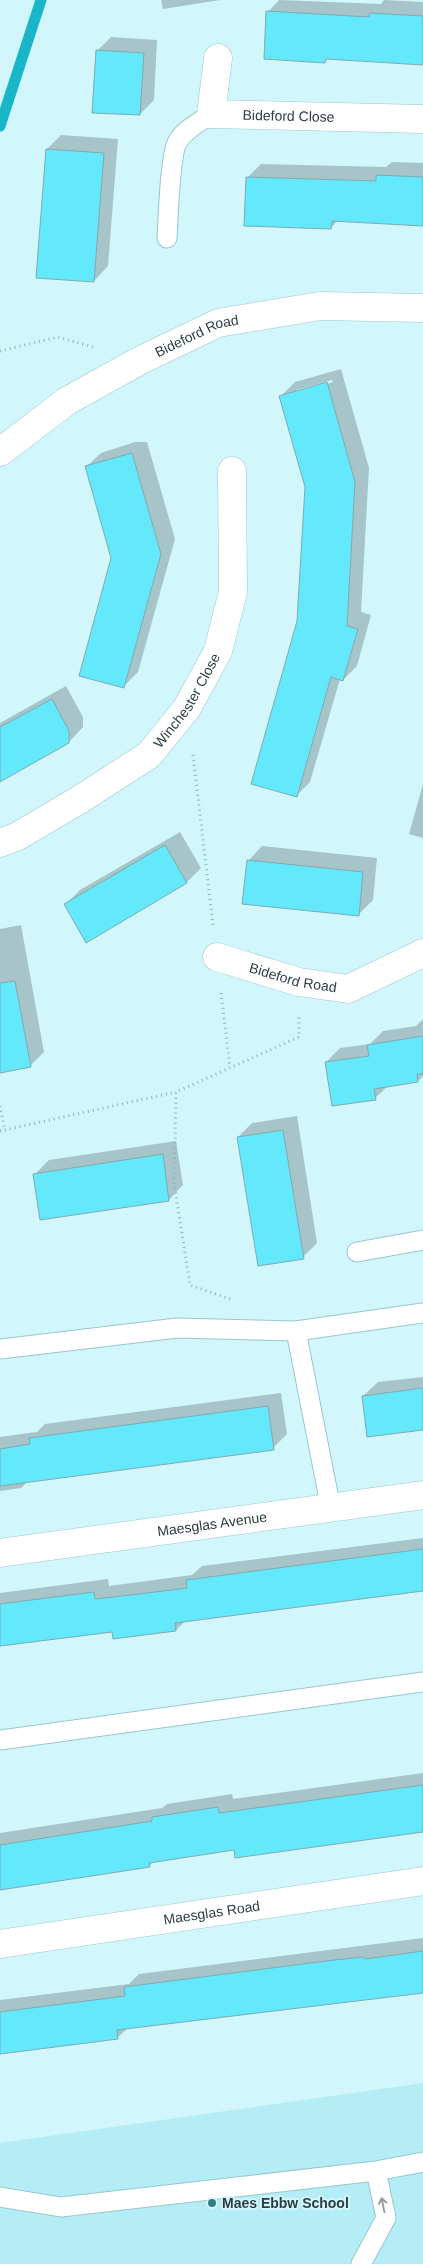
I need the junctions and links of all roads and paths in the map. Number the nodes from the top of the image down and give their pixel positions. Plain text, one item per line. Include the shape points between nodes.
1 (218, 58) dead end
2 (212, 114) junction
3 (423, 120) edge
4 (167, 238) dead end
5 (423, 308) edge
6 (0, 351) edge
7 (139, 361) junction
8 (0, 452) edge
9 (232, 471) dead end
10 (187, 708) junction
11 (0, 843) edge
12 (423, 953) edge
13 (217, 957) junction
14 (298, 982) junction
15 (230, 1067) junction
16 (176, 1092) junction
17 (0, 1106) edge
18 (2, 1130) edge
19 (423, 1240) edge
20 (357, 1252) dead end
21 (233, 1300) dead end
22 (423, 1313) edge
23 (296, 1331) junction
24 (0, 1349) edge
25 (419, 1499) edge
26 (331, 1509) junction
27 (0, 1553) edge
28 (423, 1682) edge
29 (0, 1740) edge
30 (423, 1881) edge
31 (0, 1944) edge
32 (423, 2162) edge
33 (376, 2171) junction
34 (0, 2196) edge
35 (360, 2264) edge

1 - 2 street
2 - 3 street, Bideford Close
2 - 4 lane via 183,133 176,143
5 - 7 street, Bideford Road via 320,306 218,323
6 - 7 path via 58,337
7 - 8 street, Bideford Road via 67,401
9 - 10 street, Winchester Close via 233,592 218,651
10 - 11 street, Winchester Close via 149,755 64,809
10 - 13 path
12 - 14 street, Bideford Road via 348,989
13 - 14 street, Bideford Road
13 - 15 path
14 - 15 path via 299,1037
15 - 16 path
16 - 18 path
16 - 21 path via 174,1183 190,1284
17 - 18 path
19 - 20 lane
22 - 23 lane
23 - 24 lane via 177,1328
23 - 26 lane
25 - 26 street, Maesglas Avenue
26 - 27 street, Maesglas Avenue
28 - 29 lane
30 - 31 street, Maesglas Road
32 - 33 lane
33 - 34 lane via 61,2207
35 -> 33 lane via 386,2218

